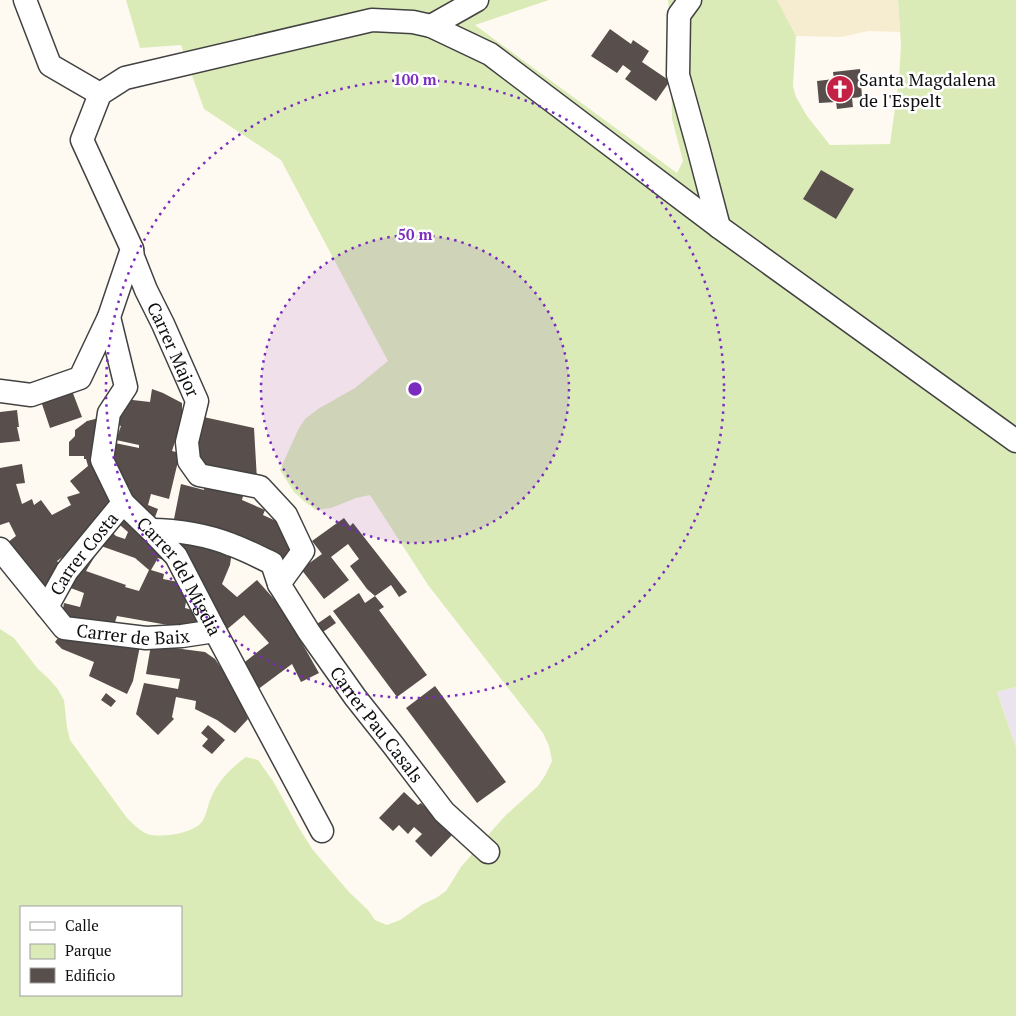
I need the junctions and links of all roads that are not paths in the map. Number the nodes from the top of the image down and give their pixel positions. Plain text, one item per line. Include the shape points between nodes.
1 (25, 0) edge
2 (477, 0) edge
3 (690, 0) edge
4 (432, 26) junction
5 (100, 94) junction
6 (718, 227) junction
7 (132, 249) junction
8 (109, 317) junction
9 (0, 391) edge
10 (1016, 441) edge
11 (123, 503) junction
12 (151, 530) junction
13 (0, 550) edge
14 (279, 584) junction
15 (47, 607) junction
16 (215, 631) junction
17 (322, 831) dead end
18 (488, 852) dead end

1 - 5 street via 50,65
2 - 4 street
3 - 6 street via 679,15 678,75
4 - 5 street via 372,20 125,78
4 - 6 street via 490,54
5 - 7 street, Carrer Major via 82,140
6 - 10 street
7 - 8 street
7 - 14 street, Carrer Major via 146,290 197,401 187,442 189,461 199,475 260,487 286,515 304,551
8 - 9 street via 80,378 31,395
8 - 11 street, Carrer del Migdia via 126,387 109,413 102,460
11 - 12 street, Carrer del Migdia
11 - 15 street, Carrer Costa via 68,571
12 - 14 street, Carrer Pau Casals via 173,530 231,544 272,563
12 - 16 street, Carrer del Migdia via 176,556
13 - 15 street, Carrer de Baix
14 - 18 street, Carrer Pau Casals via 354,698 444,812
15 - 16 street, Carrer de Baix via 64,628 146,638
16 - 17 street, Carrer del Migdia

